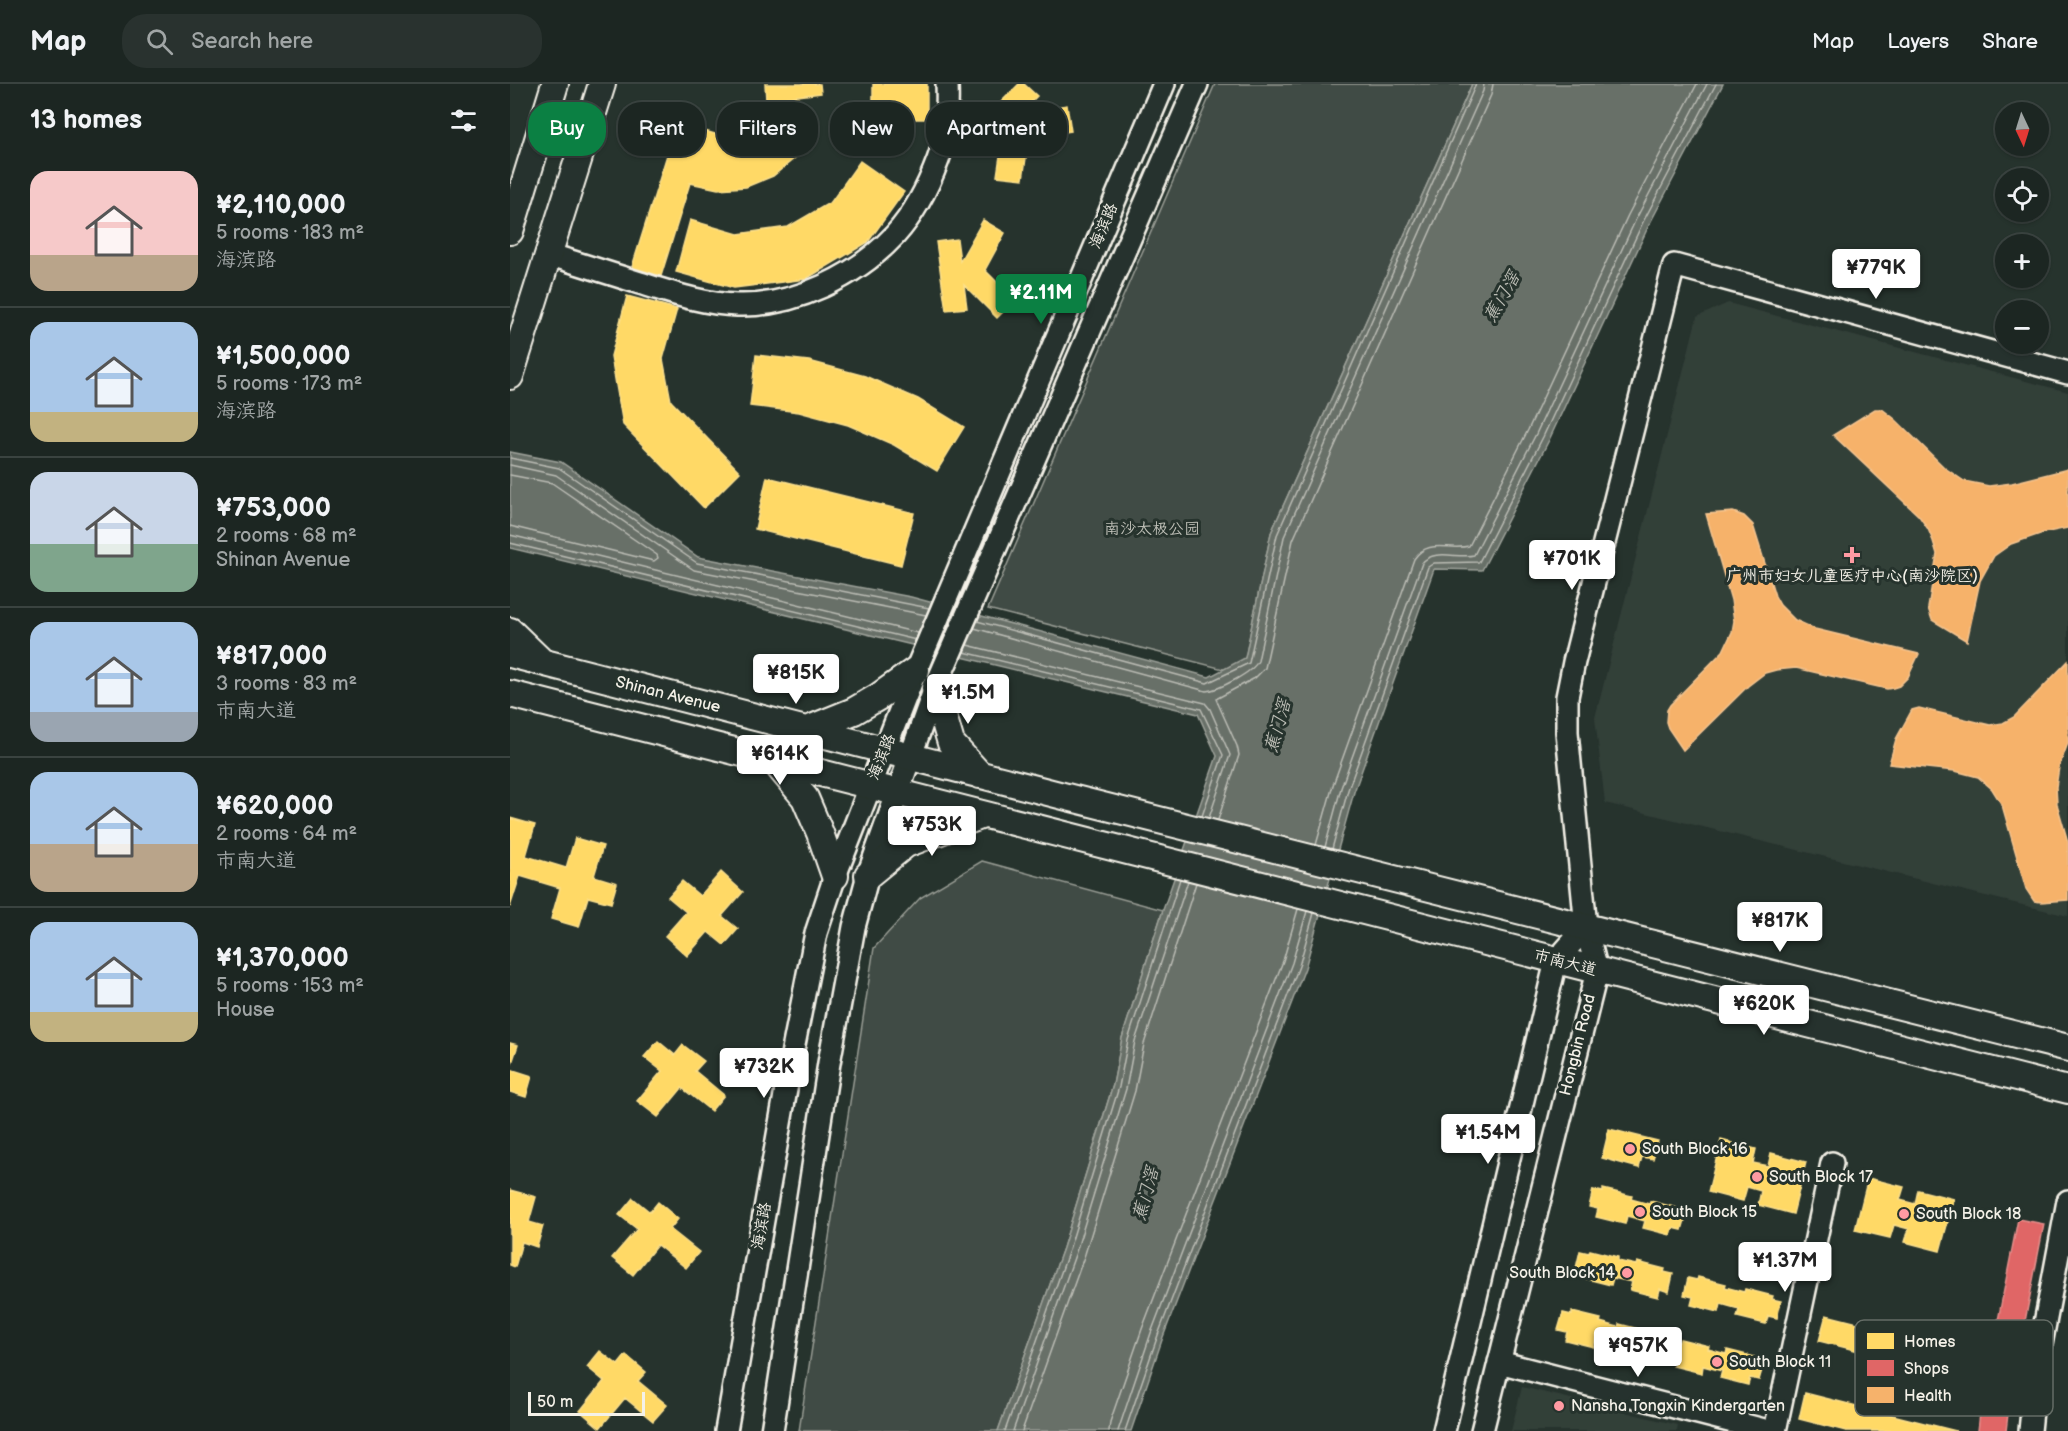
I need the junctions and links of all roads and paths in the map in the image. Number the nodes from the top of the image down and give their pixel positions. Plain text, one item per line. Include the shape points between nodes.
1 (555, 84) edge
2 (602, 84) edge
3 (947, 84) edge
4 (1164, 84) edge
5 (1197, 84) edge
6 (510, 231) edge
7 (548, 254) junction
8 (2068, 373) edge
9 (510, 376) edge
10 (510, 631) edge
11 (510, 654) edge
12 (542, 663) junction
13 (916, 670) junction
14 (934, 688) junction
15 (517, 700) edge
16 (807, 730) junction
17 (884, 750) junction
18 (910, 757) junction
19 (775, 762) junction
20 (980, 775) junction
21 (870, 786) junction
22 (897, 793) junction
23 (983, 815) junction
24 (868, 875) junction
25 (835, 876) junction
26 (1586, 927) junction
27 (1557, 961) junction
28 (1597, 971) junction
29 (2068, 1048) edge
30 (2068, 1090) edge
31 (1832, 1163) dead end
32 (2068, 1201) edge
33 (2046, 1320) edge
34 (1499, 1362) junction
35 (2032, 1416) edge
36 (726, 1431) edge
37 (772, 1431) edge
38 (1444, 1431) edge
39 (1482, 1431) edge
40 (1768, 1431) edge
41 (1775, 1431) edge
42 (2030, 1431) edge

1 - 6 main road
2 - 7 main road
3 - 7 street via 948,115 939,158 921,199 895,234 863,264 824,286 783,300 739,305 695,301
4 - 13 street, 海滨路
5 - 14 street, 海滨路
7 - 9 main road
8 - 26 street, Hongbin Road via 1674,265 1567,697
10 - 12 main road
11 - 12 main road, Shinan Avenue
12 - 16 main road, Shinan Avenue
13 - 16 main road via 854,711
13 - 17 street, 海滨路
14 - 18 street, 海滨路
14 - 20 main road via 951,743
15 - 19 main road
16 - 17 main road, Shinan Avenue
17 - 18 main road, Shinan Avenue
17 - 21 street, 海滨路
18 - 20 main road, Shinan Avenue
18 - 22 street, 海滨路
19 - 21 main road
19 - 25 main road via 805,798
20 - 26 main road, Shinan Avenue
21 - 22 main road
21 - 25 street, 海滨路
22 - 23 main road
22 - 24 street, 海滨路
23 - 24 main road via 906,844
23 - 27 main road, 市南大道
24 - 37 street, 海滨路 via 854,927 829,1063
25 - 36 street, 海滨路 via 816,933 792,1055
26 - 27 street
26 - 28 street, Hongbin Road
26 - 29 main road
27 - 28 main road, 市南大道
27 - 38 street
28 - 30 main road, 市南大道
28 - 34 street, Hongbin Road
31 - 41 street
32 - 33 street
34 - 39 street, Hongbin Road
34 - 40 street
35 - 42 street

